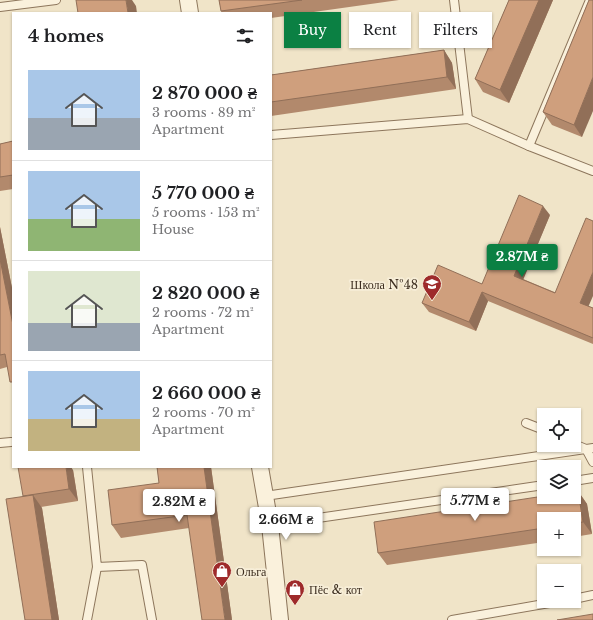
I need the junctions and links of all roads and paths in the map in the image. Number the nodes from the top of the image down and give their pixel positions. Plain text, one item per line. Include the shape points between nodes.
1 (56, 0) edge
2 (188, 0) edge
3 (454, 0) edge
4 (590, 0) edge
5 (25, 2) edge
6 (0, 7) edge
7 (190, 12) edge
8 (468, 119) junction
9 (272, 135) edge
10 (529, 146) junction
11 (592, 169) edge
12 (526, 423) dead end
13 (537, 427) edge
14 (12, 442) dead end
15 (0, 444) edge
16 (589, 448) edge
17 (593, 462) edge
18 (87, 468) edge
19 (260, 468) edge
20 (593, 478) edge
21 (581, 480) edge
22 (537, 486) edge
23 (264, 496) junction
24 (270, 525) junction
25 (97, 567) junction
26 (593, 595) edge
27 (581, 598) edge
28 (537, 605) edge
29 (86, 620) edge
30 (152, 620) edge
31 (280, 620) edge
32 (452, 620) edge

1 - 5 lane
2 - 7 street
3 - 8 lane
4 - 10 lane
5 - 6 lane
8 - 9 lane
8 - 10 lane
10 - 11 lane
12 - 13 lane
14 - 15 lane
16 - 17 lane
16 - 23 lane
18 - 25 lane
19 - 23 street
20 - 21 lane
22 - 24 lane
23 - 24 street
24 - 31 street
25 - 29 lane
25 - 30 lane via 142,565
26 - 27 lane
28 - 32 lane

